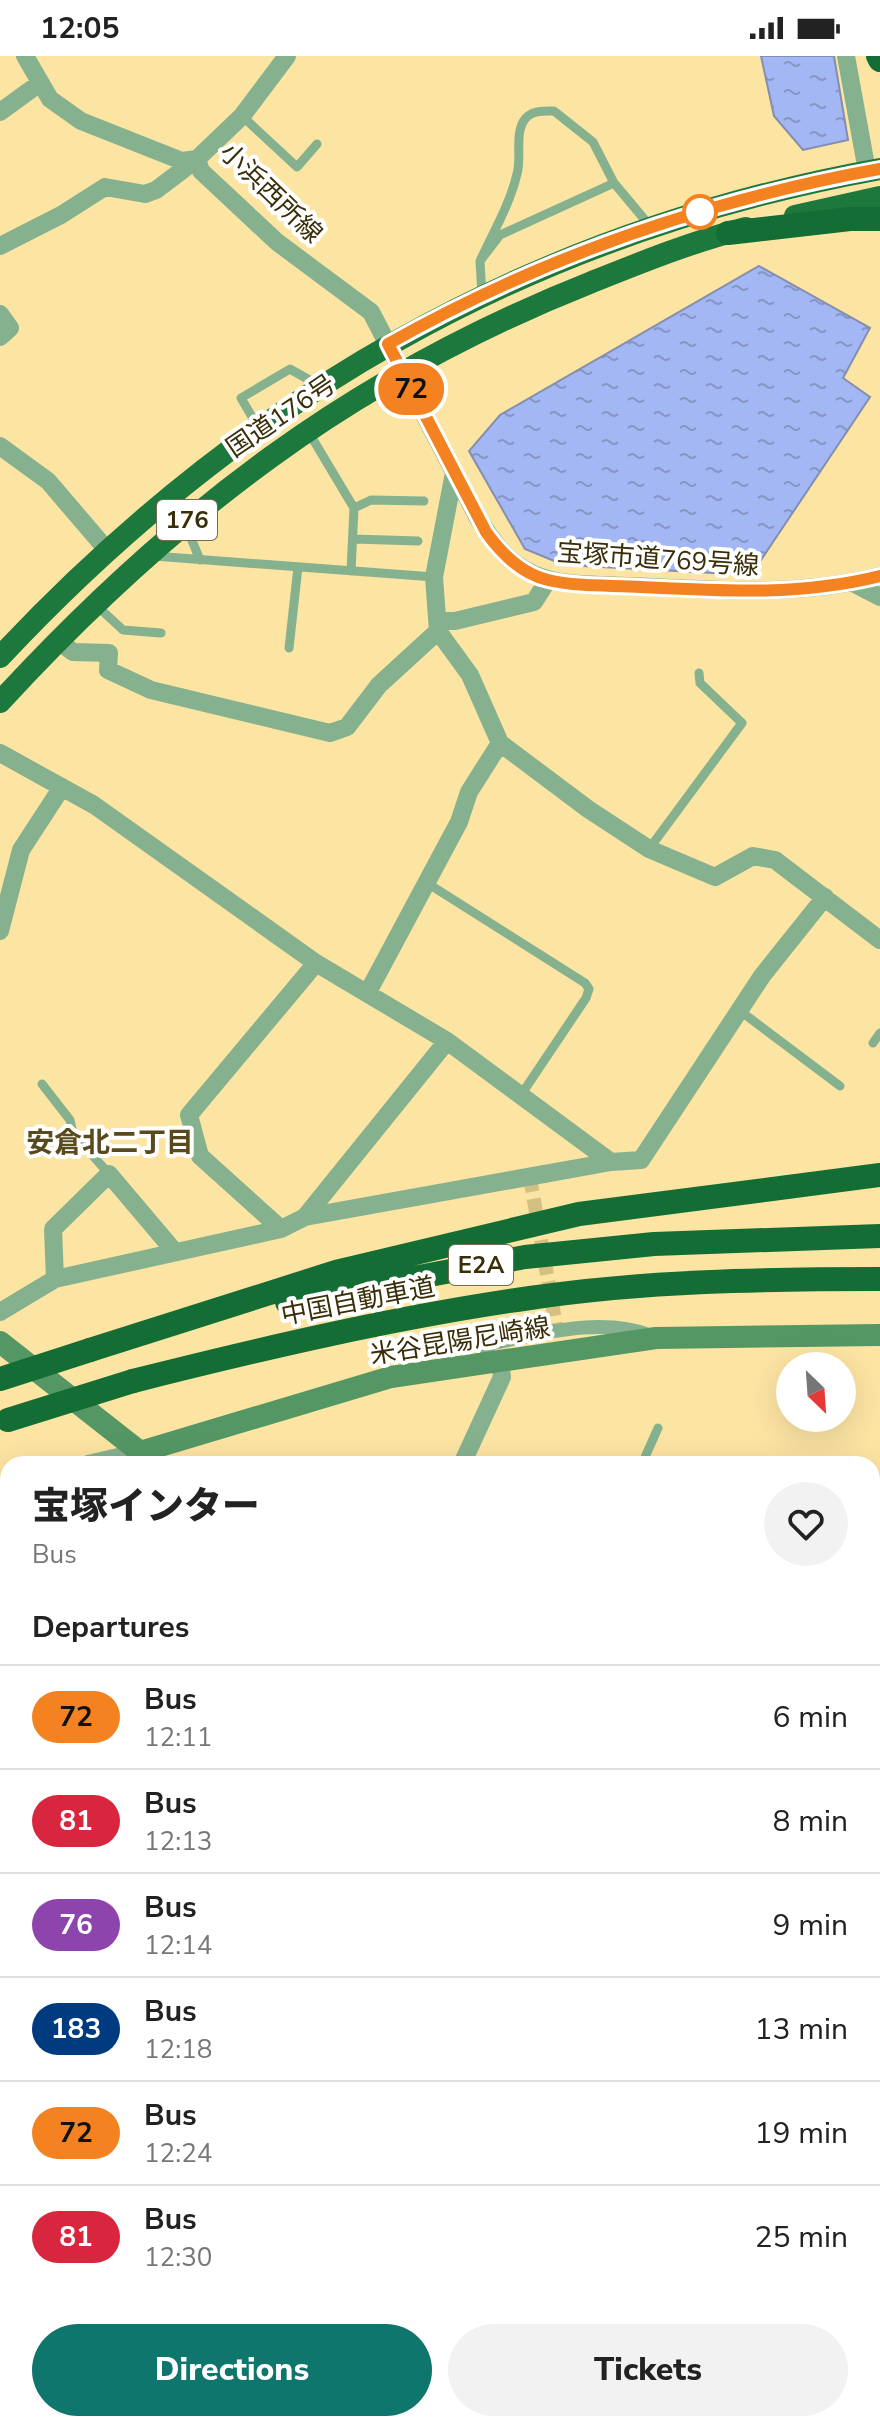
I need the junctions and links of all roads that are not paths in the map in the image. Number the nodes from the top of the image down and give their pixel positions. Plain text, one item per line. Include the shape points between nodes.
1 (25, 56) edge
2 (287, 56) edge
3 (846, 56) edge
4 (40, 83) junction
5 (0, 112) edge
6 (242, 116) junction
7 (317, 144) dead end
8 (197, 159) junction
9 (874, 170) edge
10 (614, 183) junction
11 (880, 197) edge
12 (880, 219) edge
13 (651, 228) junction
14 (728, 233) junction
15 (0, 246) edge
16 (480, 261) junction
17 (482, 295) junction
18 (0, 314) edge
19 (0, 337) edge
20 (388, 344) junction
21 (402, 372) junction
22 (320, 386) junction
23 (258, 427) junction
24 (308, 430) junction
25 (0, 446) edge
26 (454, 473) junction
27 (424, 501) dead end
28 (354, 508) junction
29 (184, 522) junction
30 (353, 539) junction
31 (418, 541) dead end
32 (107, 550) junction
33 (146, 556) junction
34 (200, 560) junction
35 (298, 567) junction
36 (351, 571) junction
37 (880, 576) edge
38 (434, 577) junction
39 (548, 580) junction
40 (853, 583) junction
41 (880, 597) edge
42 (94, 603) junction
43 (438, 626) junction
44 (161, 633) dead end
45 (57, 640) junction
46 (289, 648) dead end
47 (0, 657) edge
48 (699, 673) dead end
49 (0, 702) edge
50 (500, 743) junction
51 (0, 753) edge
52 (62, 787) junction
53 (649, 849) junction
54 (427, 883) junction
55 (825, 897) junction
56 (0, 931) edge
57 (880, 940) edge
58 (316, 963) junction
59 (368, 992) junction
60 (739, 1010) junction
61 (880, 1033) edge
62 (447, 1041) junction
63 (873, 1043) dead end
64 (42, 1084) dead end
65 (840, 1086) dead end
66 (525, 1089) dead end
67 (611, 1162) junction
68 (109, 1174) junction
69 (880, 1175) edge
70 (305, 1217) junction
71 (281, 1229) junction
72 (880, 1236) edge
73 (175, 1252) junction
74 (55, 1279) junction
75 (880, 1279) edge
76 (0, 1312) edge
77 (880, 1335) edge
78 (0, 1342) edge
79 (90, 1350) junction
80 (492, 1364) junction
81 (0, 1379) edge
82 (4, 1422) edge
83 (658, 1428) dead end
84 (145, 1456) edge
85 (154, 1456) edge
86 (466, 1456) edge
87 (646, 1456) edge

1 - 4 street, 小浜西所線
2 - 6 street
3 - 9 street
4 - 5 street
4 - 8 street, 小浜西所線 via 50,99 81,121 182,161
6 - 7 lane via 297,167
6 - 8 street
8 - 15 street via 156,190 145,194 105,187
8 - 20 street, 小浜西所線 via 201,171 277,242 371,312
9 - 13 highway, 国道176号 / 176 via 719,206
10 - 13 lane
10 - 16 lane via 500,235
10 - 16 lane via 593,142 554,111 533,113 520,132 513,189
11 - 14 highway, 国道176号 / 176
12 - 14 highway
13 - 17 highway, 国道176号 / 176
14 - 21 highway, 国道176号 / 176 via 549,298
16 - 17 lane
17 - 20 highway, 国道176号 / 176
18 - 19 street via 10,328
20 - 21 street, 小浜西所線
20 - 22 highway, 国道176号 / 176
21 - 24 highway, 国道176号 / 176
21 - 26 street, 宝塚市道769号線
22 - 23 highway, 国道176号 / 176
22 - 23 lane via 290,369 241,398
23 - 32 highway, 国道176号 / 176
24 - 28 lane
24 - 29 highway, 国道176号 / 176
25 - 32 street via 48,481
26 - 38 street
26 - 39 street, 宝塚市道769号線 via 494,543 519,566
27 - 28 lane via 371,500
28 - 30 lane
29 - 33 highway, 国道176号 / 176
29 - 34 lane
30 - 31 lane
30 - 36 lane
32 - 47 highway, 国道176号 / 176
33 - 34 lane
33 - 42 highway, 国道176号 / 176
34 - 35 lane
35 - 36 lane
35 - 46 lane
36 - 38 lane
37 - 40 street, 宝塚市道769号線
38 - 43 street
39 - 40 street, 宝塚市道769号線 via 741,591
39 - 43 street via 534,602
40 - 41 street
42 - 44 lane via 123,630
42 - 45 highway, 国道176号 / 176
43 - 45 street via 379,685 347,727 330,733 151,690 108,670 109,653 73,652
43 - 50 street via 470,675
45 - 49 highway, 国道176号 / 176
48 - 53 lane via 700,683 742,723
50 - 53 street
50 - 54 street via 469,792
51 - 52 street
52 - 56 street via 21,850
52 - 58 street
53 - 55 street via 715,877 753,856 775,860
54 - 59 street
54 - 66 lane via 589,989
55 - 57 street
55 - 60 street
58 - 59 street
58 - 71 street via 189,1115 200,1156
59 - 62 street
60 - 65 lane
60 - 67 street via 641,1160
61 - 63 lane
62 - 67 street
62 - 70 street
64 - 68 lane via 70,1120 73,1133
67 - 70 street
68 - 73 street
68 - 74 street via 53,1229
69 - 79 highway via 563,1217 336,1272
70 - 71 street
71 - 73 street
72 - 79 highway, 中国自動車道 / E2A via 654,1244 525,1257 246,1310
73 - 74 street
74 - 76 street
75 - 82 highway, 中国自動車道 / E2A, bridge via 660,1284 531,1298 392,1321 133,1381
77 - 80 main road, 米谷昆陽尼崎線 via 656,1338
78 - 84 main road
79 - 81 highway, 中国自動車道 / E2A, bridge
80 - 85 main road, 米谷昆陽尼崎線 via 391,1377
80 - 86 street via 502,1377
83 - 87 lane

